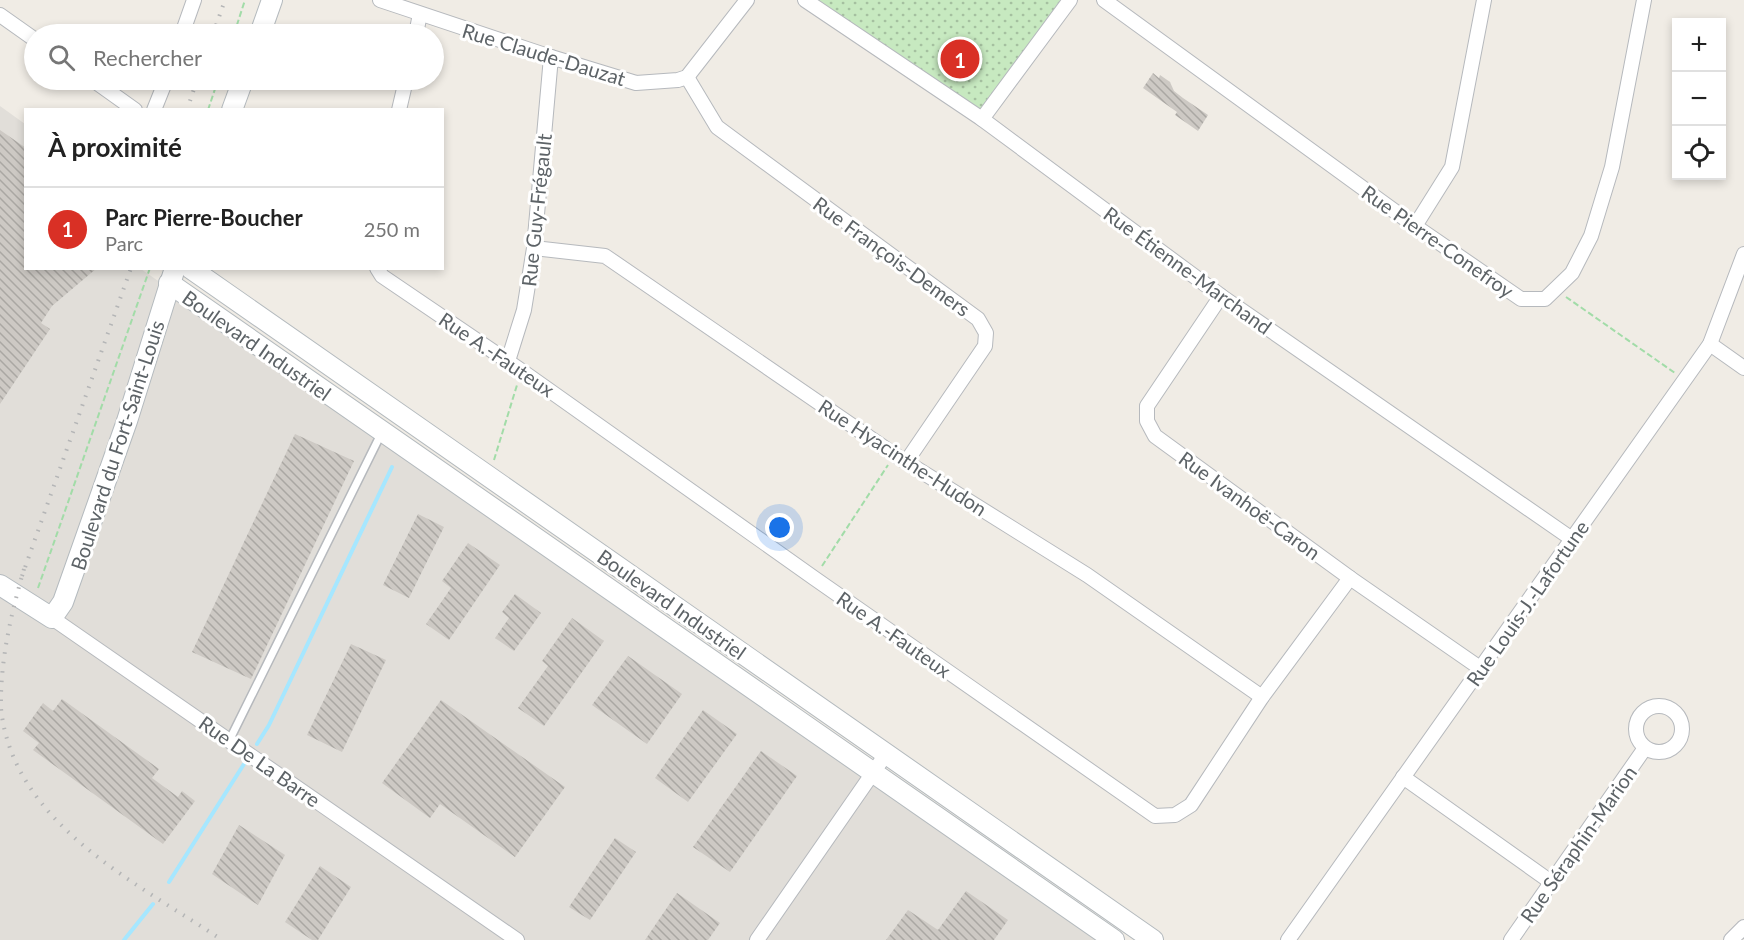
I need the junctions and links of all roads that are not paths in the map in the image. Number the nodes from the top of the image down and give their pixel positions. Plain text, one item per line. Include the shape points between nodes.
1 (194, 0) edge
2 (272, 0) edge
3 (380, 0) edge
4 (747, 0) edge
5 (805, 0) edge
6 (1070, 0) edge
7 (1104, 0) edge
8 (1484, 0) edge
9 (1644, 0) edge
10 (420, 14) junction
11 (0, 15) edge
12 (186, 24) edge
13 (264, 24) edge
14 (418, 24) edge
15 (24, 32) edge
16 (551, 57) junction
17 (687, 77) junction
18 (107, 90) edge
19 (162, 90) edge
20 (239, 90) edge
21 (404, 90) edge
22 (132, 108) edge
23 (155, 108) edge
24 (233, 108) edge
25 (399, 108) edge
26 (982, 119) junction
27 (1415, 226) junction
28 (534, 248) junction
29 (1744, 254) edge
30 (193, 270) edge
31 (378, 270) edge
32 (172, 276) edge
33 (1221, 296) junction
34 (1710, 344) junction
35 (508, 361) junction
36 (1744, 368) edge
37 (402, 417) junction
38 (386, 434) junction
39 (450, 450) junction
40 (900, 459) junction
41 (436, 469) junction
42 (553, 521) junction
43 (1572, 539) junction
44 (539, 541) junction
45 (1350, 578) junction
46 (0, 585) edge
47 (661, 597) junction
48 (646, 615) junction
49 (52, 618) junction
50 (732, 646) junction
51 (719, 666) junction
52 (1480, 668) junction
53 (778, 678) junction
54 (763, 696) junction
55 (1262, 697) junction
56 (230, 740) junction
57 (1645, 748) dead end
58 (886, 754) junction
59 (872, 772) junction
60 (1403, 777) junction
61 (1551, 882) junction
62 (1744, 927) edge
63 (518, 940) edge
64 (757, 940) edge
65 (1114, 940) edge
66 (1153, 940) edge
67 (1288, 940) edge
68 (1511, 940) edge
69 (1731, 940) edge

1 - 12 street
2 - 13 street
3 - 10 street, Rue Claude-Dauzat
4 - 17 street
5 - 26 street, Rue Étienne-Marchand
6 - 26 street
7 - 27 street, Rue Pierre-Conefroy
8 - 27 street via 1452,167
9 - 27 street, Rue Pierre-Conefroy via 1612,167 1591,236 1572,273 1545,299 1521,299
10 - 14 street
10 - 16 street, Rue Claude-Dauzat
11 - 15 street
16 - 17 street, Rue Claude-Dauzat via 636,83
16 - 28 street, Rue Guy-Frégault
17 - 40 street, Rue François-Demers via 717,127 978,319 986,333 985,346
18 - 22 street
19 - 23 street
20 - 24 street
21 - 25 street
26 - 33 street, Rue Étienne-Marchand
28 - 35 street, Rue Guy-Frégault via 524,310
28 - 40 street, Rue Hyacinthe-Hudon via 605,256
29 - 34 street, Rue Louis-J.-Lafortune
30 - 37 street, Boulevard Industriel
31 - 35 street, Rue A.-Fauteux
32 - 38 street, Boulevard Industriel
32 - 49 street, Boulevard du Fort-Saint-Louis via 94,518 67,594
33 - 43 street, Rue Étienne-Marchand
33 - 45 street, Rue Ivanhoë-Caron via 1148,406 1147,421 1155,436
34 - 36 street
34 - 43 street, Rue Louis-J.-Lafortune
35 - 55 street, Rue A.-Fauteux via 1155,816 1175,815 1191,805
37 - 38 street
37 - 39 street, Boulevard Industriel
38 - 41 street, Boulevard Industriel
38 - 56 lane
39 - 41 street
39 - 42 street, Boulevard Industriel
40 - 55 street, Rue Hyacinthe-Hudon via 1087,575
41 - 44 street, Boulevard Industriel
42 - 44 street
42 - 47 street, Boulevard Industriel
43 - 52 street, Rue Louis-J.-Lafortune
44 - 48 street, Boulevard Industriel
45 - 52 street, Rue Ivanhoë-Caron
45 - 55 street, Rue A.-Fauteux
46 - 49 street, Rue De La Barre
47 - 48 street
47 - 50 street, Boulevard Industriel
48 - 51 street, Boulevard Industriel
49 - 56 street, Rue De La Barre
50 - 51 street
50 - 53 street, Boulevard Industriel
51 - 54 street, Boulevard Industriel
52 - 60 street, Rue Louis-J.-Lafortune
53 - 54 street
53 - 58 street, Boulevard Industriel
54 - 59 street, Boulevard Industriel
56 - 63 street, Rue De La Barre
57 - 61 street, Rue Séraphin-Marion
58 - 59 street
58 - 66 street, Boulevard Industriel
59 - 64 street
59 - 65 street, Boulevard Industriel
60 - 61 street
60 - 67 street, Rue Louis-J.-Lafortune
61 - 68 street, Rue Séraphin-Marion
62 - 69 street

